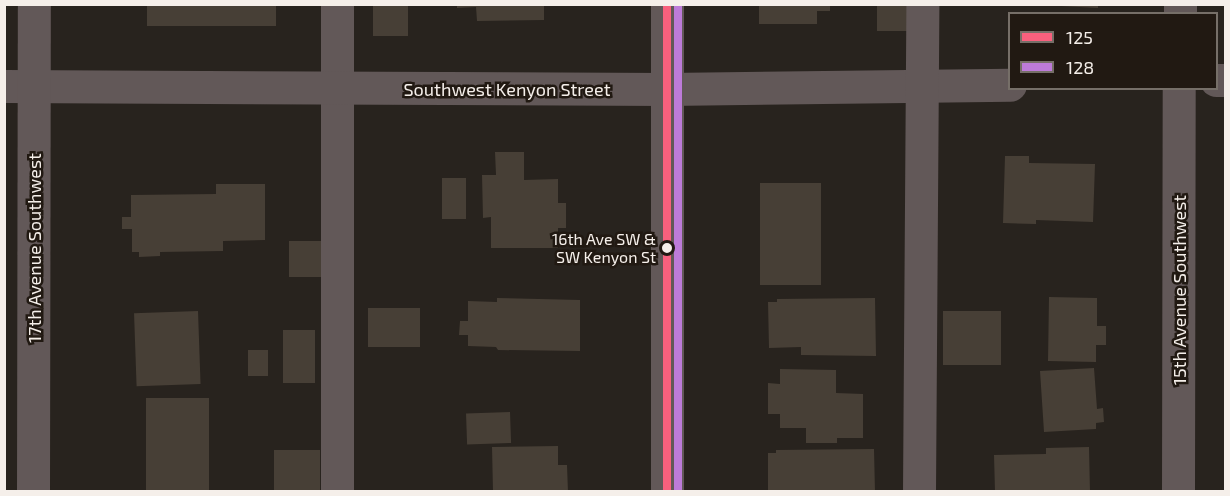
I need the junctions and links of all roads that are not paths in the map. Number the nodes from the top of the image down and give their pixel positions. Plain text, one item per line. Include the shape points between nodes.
1 (34, 4) edge
2 (337, 4) edge
3 (667, 4) edge
4 (921, 4) edge
5 (1008, 85) edge
6 (19, 86) edge
7 (920, 86) junction
8 (337, 89) junction
9 (667, 89) junction
10 (1179, 90) edge
11 (33, 492) edge
12 (337, 492) edge
13 (667, 492) edge
14 (919, 492) edge
15 (1178, 492) edge

1 - 6 street, 17th Avenue Southwest
2 - 8 street
3 - 9 street
4 - 7 street
5 - 7 street, Southwest Kenyon Street
6 - 8 street, Southwest Kenyon Street
6 - 11 street, 17th Avenue Southwest
7 - 9 street, Southwest Kenyon Street
7 - 14 street
8 - 9 street, Southwest Kenyon Street
8 - 12 street
9 - 13 street
10 - 15 street, 15th Avenue Southwest

